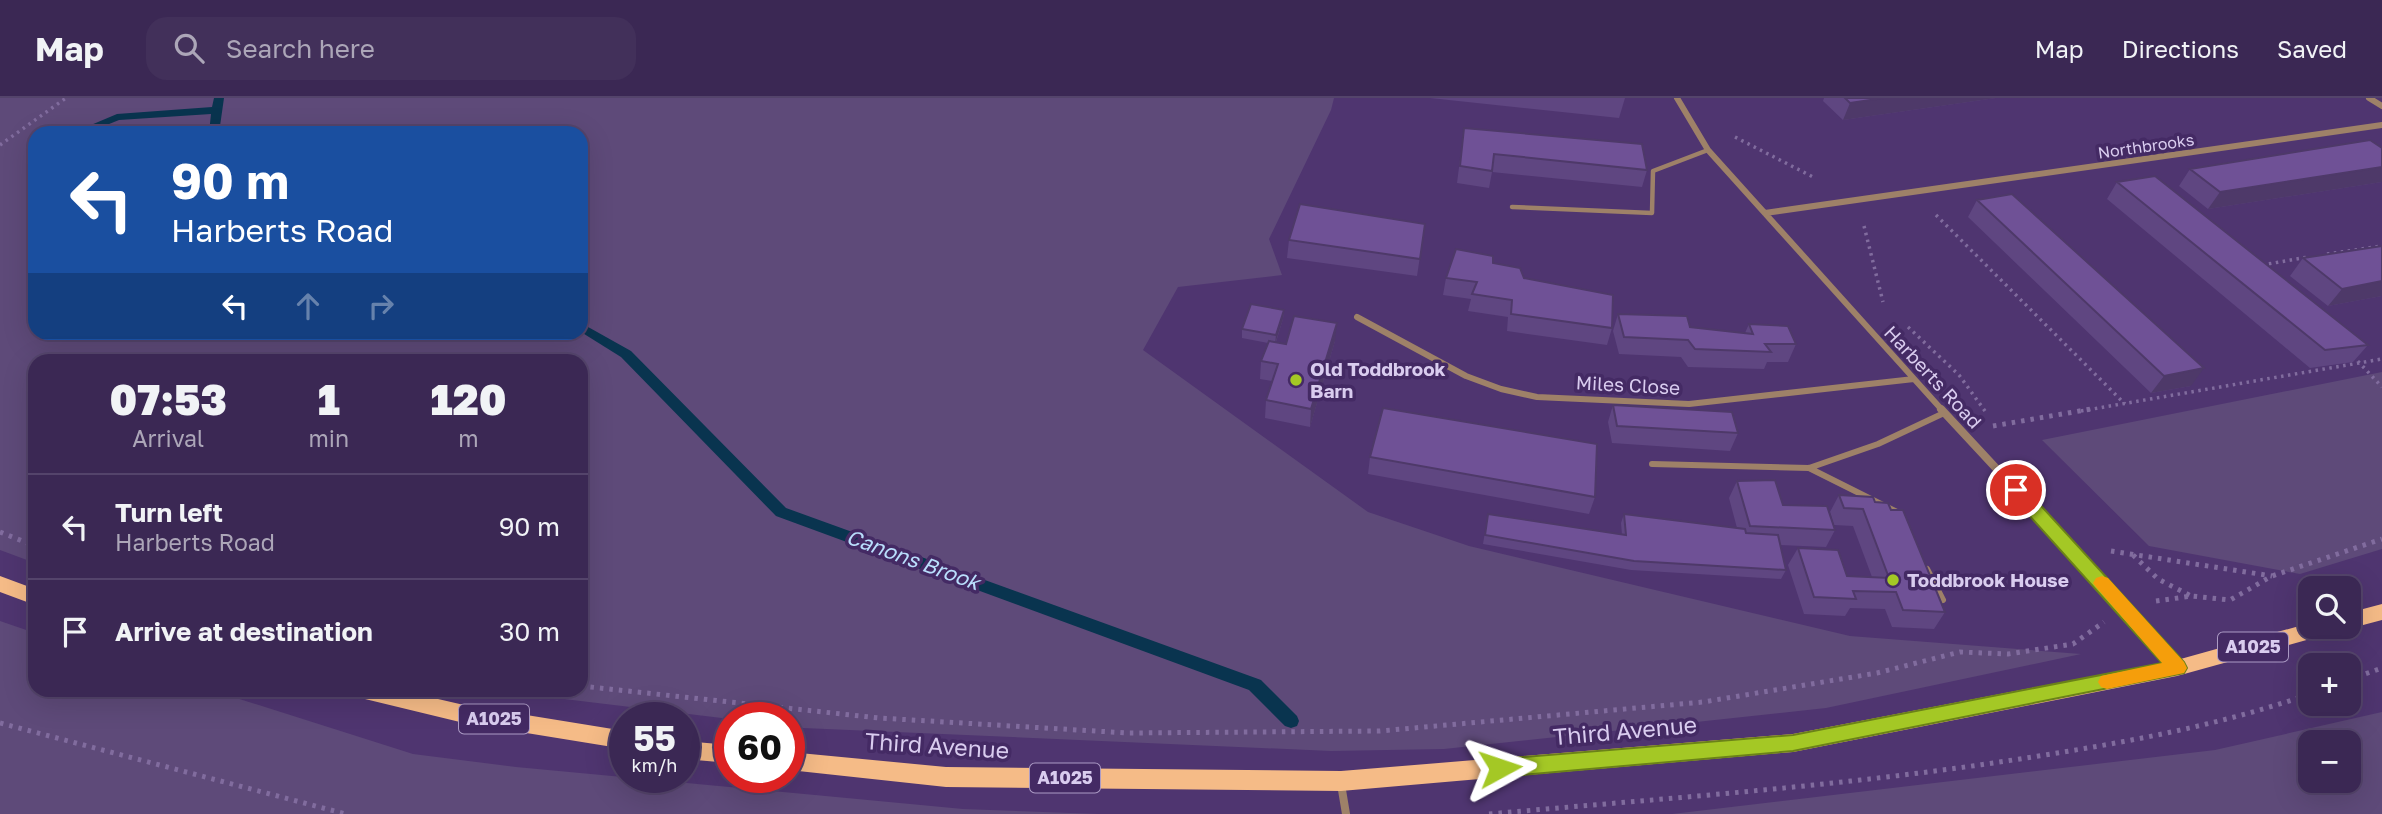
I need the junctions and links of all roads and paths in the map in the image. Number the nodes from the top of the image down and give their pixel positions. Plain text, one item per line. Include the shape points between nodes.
1 (66, 98) edge
2 (1677, 98) edge
3 (2369, 98) edge
4 (2382, 106) edge
5 (2382, 125) edge
6 (1730, 134) dead end
7 (0, 145) edge
8 (1708, 150) junction
9 (1913, 192) junction
10 (1858, 200) junction
11 (1512, 207) dead end
12 (1765, 213) junction
13 (2382, 246) edge
14 (2260, 265) edge
15 (1885, 309) dead end
16 (1357, 317) dead end
17 (1905, 325) dead end
18 (2351, 354) edge
19 (2382, 359) edge
20 (2361, 363) junction
21 (1914, 379) junction
22 (2382, 387) edge
23 (2126, 404) junction
24 (1944, 413) junction
25 (1994, 425) junction
26 (1961, 431) junction
27 (2000, 434) dead end
28 (1652, 464) dead end
29 (1809, 468) junction
30 (1904, 522) edge
31 (0, 532) edge
32 (2382, 539) edge
33 (28, 543) edge
34 (2133, 554) junction
35 (2117, 561) dead end
36 (1926, 567) edge
37 (2272, 576) junction
38 (0, 584) edge
39 (28, 594) edge
40 (2192, 597) junction
41 (1943, 600) edge
42 (2125, 607) junction
43 (2382, 612) edge
44 (2361, 618) edge
45 (2298, 634) edge
46 (2177, 668) junction
47 (2382, 668) edge
48 (2361, 675) edge
49 (588, 687) edge
50 (393, 697) edge
51 (2298, 698) edge
52 (0, 723) edge
53 (609, 738) edge
54 (805, 763) edge
55 (1341, 781) junction
56 (346, 814) edge
57 (1346, 814) edge
58 (1489, 814) edge

1 - 7 path
2 - 8 street, Harberts Road
3 - 4 street
5 - 9 street, Northbrooks
6 - 10 path
8 - 11 lane via 1653,171 1652,213
8 - 12 street, Harberts Road
9 - 10 street, Northbrooks
9 - 23 path
10 - 12 street, Northbrooks
10 - 15 path
12 - 21 street, Harberts Road
13 - 14 path
16 - 21 street, Miles Close via 1466,376 1537,397 1689,404
17 - 25 path via 1959,375
18 - 20 path
19 - 20 path
20 - 22 path
20 - 23 path
21 - 24 street, Harberts Road
23 - 25 path
24 - 26 street, Harberts Road
24 - 29 lane via 1878,444
25 - 26 path
25 - 27 path
26 - 42 street, Harberts Road
28 - 29 lane
29 - 30 lane via 1898,510
31 - 33 path
32 - 37 path
34 - 35 path via 2107,551
34 - 37 path
34 - 40 path via 2158,579
36 - 41 lane
37 - 40 path via 2230,600
38 - 39 main road
40 - 42 path
42 - 46 street, Harberts Road
42 - 49 path via 2073,644 2008,654 1960,652 1877,673 1703,702 1380,731 1128,733 879,718
43 - 44 main road
45 - 46 main road, Third Avenue / A1025
46 - 55 main road, Third Avenue / A1025 via 1793,743
47 - 48 path
50 - 53 main road, A1025 via 464,715
51 - 58 path via 2155,737 1948,772
52 - 56 path
54 - 55 main road, Third Avenue / A1025 via 946,777
55 - 57 street

